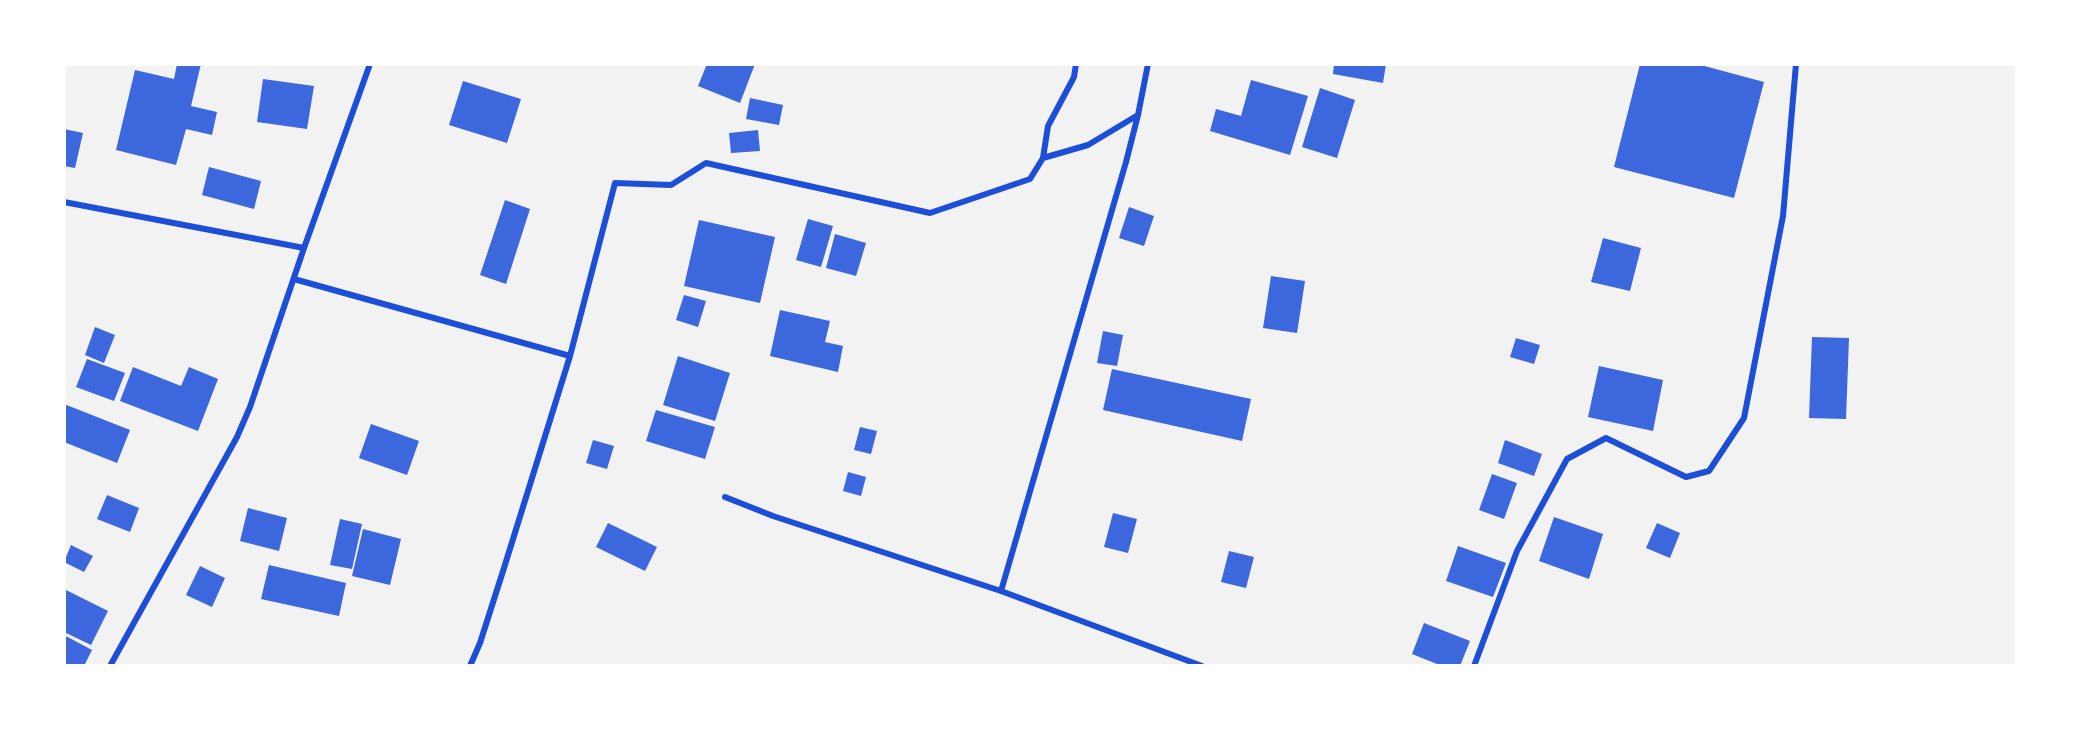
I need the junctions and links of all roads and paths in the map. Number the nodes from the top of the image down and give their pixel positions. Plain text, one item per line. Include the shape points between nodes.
1 (370, 64) edge
2 (1076, 64) edge
3 (1148, 64) edge
4 (1796, 64) edge
5 (1138, 115) junction
6 (1043, 158) junction
7 (64, 202) edge
8 (304, 248) junction
9 (294, 279) junction
10 (570, 356) junction
11 (725, 497) dead end
12 (1001, 591) junction
13 (110, 666) edge
14 (471, 666) edge
15 (1202, 666) edge
16 (1474, 666) edge

1 - 8 street
2 - 6 street via 1074,76 1048,126
3 - 5 street
4 - 16 street via 1783,216 1744,418 1709,471 1686,477 1606,438 1567,459 1517,551
5 - 6 street via 1088,146
5 - 12 street
6 - 10 street via 1030,179 930,213 706,163 670,185 615,183
7 - 8 street
8 - 9 street
9 - 10 street
9 - 13 street via 237,437
10 - 14 street
11 - 12 street
12 - 15 street

